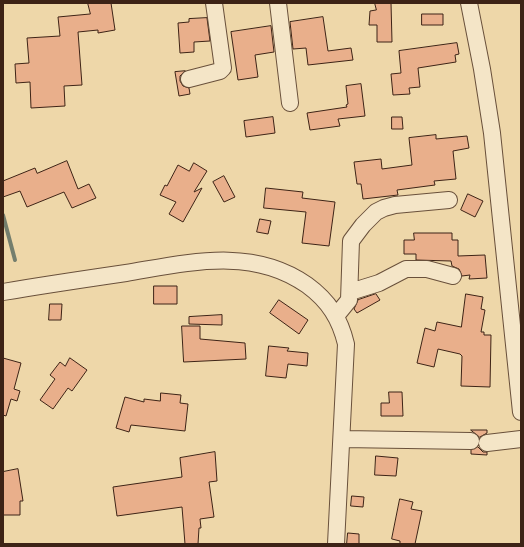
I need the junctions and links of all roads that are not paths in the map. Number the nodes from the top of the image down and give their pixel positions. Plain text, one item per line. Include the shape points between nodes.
1 (214, 3) edge
2 (278, 3) edge
3 (469, 3) edge
4 (189, 79) dead end
5 (290, 103) dead end
6 (449, 200) dead end
7 (453, 276) dead end
8 (3, 292) edge
9 (350, 292) junction
10 (336, 316) junction
11 (521, 412) edge
12 (343, 439) junction
13 (521, 439) edge
14 (336, 544) edge

1 - 4 street via 223,68
2 - 5 street
3 - 11 street via 492,133
6 - 9 street via 395,205 384,208 372,216 351,241
7 - 9 street via 427,269 406,269 379,283
8 - 10 street via 217,260 251,262 278,268 297,278 315,291
9 - 10 street via 346,304
10 - 12 street via 341,324 346,344
12 - 13 street via 479,442
12 - 14 street

